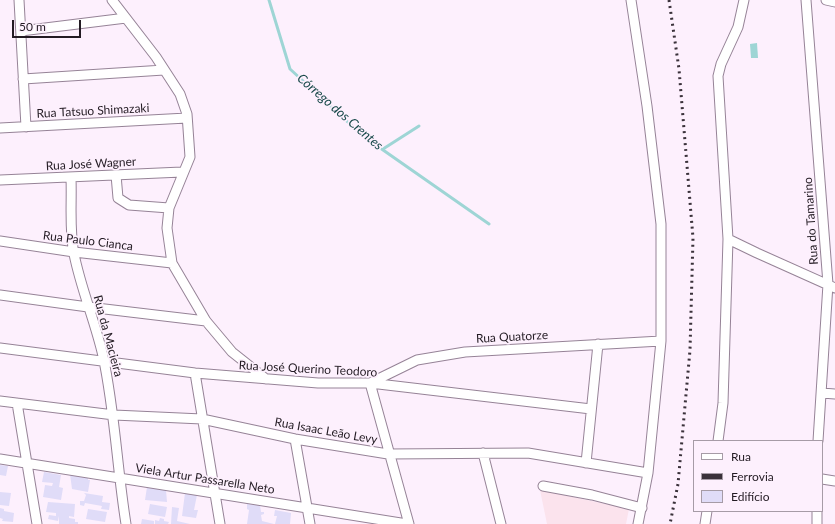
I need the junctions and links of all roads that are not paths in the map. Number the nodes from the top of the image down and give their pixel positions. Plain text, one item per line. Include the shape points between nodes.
1 (19, 0) edge
2 (112, 0) edge
3 (631, 0) edge
4 (744, 0) edge
5 (806, 0) edge
6 (826, 0) edge
7 (835, 2) edge
8 (126, 18) junction
9 (21, 31) junction
10 (164, 70) junction
11 (23, 79) junction
12 (187, 118) junction
13 (26, 127) junction
14 (0, 128) edge
15 (182, 172) junction
16 (116, 175) junction
17 (71, 178) junction
18 (0, 180) edge
19 (169, 208) junction
20 (728, 239) junction
21 (0, 241) edge
22 (74, 252) junction
23 (172, 263) junction
24 (831, 286) edge
25 (0, 295) edge
26 (88, 308) junction
27 (206, 321) junction
28 (661, 341) junction
29 (598, 344) junction
30 (0, 348) edge
31 (104, 362) junction
32 (195, 373) junction
33 (266, 379) junction
34 (370, 383) junction
35 (822, 393) junction
36 (835, 394) edge
37 (0, 401) edge
38 (17, 403) junction
39 (592, 409) junction
40 (114, 415) junction
41 (202, 419) junction
42 (295, 439) junction
43 (718, 440) edge
44 (818, 440) edge
45 (483, 453) junction
46 (388, 454) junction
47 (0, 458) edge
48 (27, 463) junction
49 (586, 463) junction
50 (648, 473) junction
51 (119, 478) junction
52 (823, 480) edge
53 (835, 481) edge
54 (543, 486) dead end
55 (214, 493) junction
56 (307, 508) junction
57 (642, 508) junction
58 (707, 512) edge
59 (817, 512) edge
60 (37, 524) edge
61 (126, 524) edge
62 (220, 524) edge
63 (310, 524) edge
64 (408, 524) edge
65 (502, 524) edge
66 (638, 524) edge
67 (705, 524) edge
68 (817, 524) edge

1 - 9 street
2 - 8 street
3 - 28 street via 661,224
4 - 20 street via 738,27 718,76
5 - 24 street, Rua do Tamarino
6 - 7 street
8 - 9 street
8 - 10 street
9 - 11 street
10 - 11 street
10 - 12 street via 180,94
11 - 13 street
12 - 13 street, Rua Tatsuo Shimazaki
12 - 15 street via 190,157
13 - 14 street, Rua Tatsuo Shimazaki
15 - 16 street, Rua José Wagner
15 - 19 street
16 - 17 street, Rua José Wagner
16 - 19 street via 118,198 129,205
17 - 18 street, Rua José Wagner
17 - 22 street, Rua da Macieira
19 - 23 street via 167,228
20 - 24 street
20 - 43 street via 723,403
21 - 22 street, Rua Paulo Cianca
22 - 23 street, Rua Paulo Cianca
22 - 26 street, Rua da Macieira
23 - 27 street
24 - 35 street, Rua do Tamarino
25 - 26 street
26 - 27 street
26 - 31 street, Rua da Macieira
27 - 33 street via 232,352
28 - 29 street, Rua Quatorze
28 - 50 street
29 - 34 street, Rua Quatorze via 465,352 417,360
29 - 39 street
30 - 31 street, Rua José Querino Teodoro
31 - 32 street, Rua José Querino Teodoro
31 - 40 street, Rua da Macieira
32 - 33 street, Rua José Querino Teodoro
32 - 41 street
33 - 34 street, Rua José Querino Teodoro via 318,384
34 - 39 street, Rua José Querino Teodoro
34 - 46 street
35 - 36 street
35 - 44 street, Rua do Tamarino
37 - 38 street, Rua Isaac Leão Levy
38 - 40 street, Rua Isaac Leão Levy
38 - 48 street
39 - 49 street
40 - 41 street, Rua Isaac Leão Levy
40 - 51 street, Rua da Macieira
41 - 42 street, Rua Isaac Leão Levy
41 - 55 street
42 - 46 street, Rua Isaac Leão Levy
42 - 56 street
45 - 46 street, Rua Isaac Leão Levy
45 - 49 street, Rua Isaac Leão Levy via 528,453
45 - 65 street
46 - 64 street
47 - 48 street, Viela Artur Passarella Neto
48 - 51 street, Viela Artur Passarella Neto
48 - 60 street
49 - 50 street, Rua Isaac Leão Levy
50 - 57 street
51 - 55 street, Viela Artur Passarella Neto
51 - 61 street, Rua da Macieira
52 - 53 street
54 - 57 street
55 - 56 street, Viela Artur Passarella Neto
55 - 62 street
56 - 63 street
56 - 64 street, Viela Artur Passarella Neto
57 - 66 street
58 - 67 street
59 - 68 street

